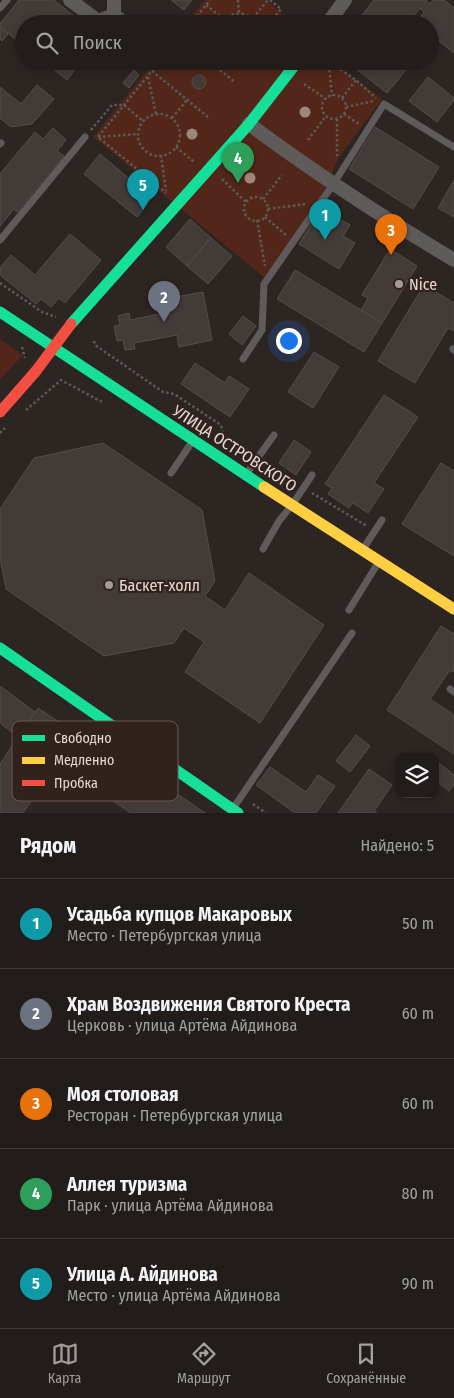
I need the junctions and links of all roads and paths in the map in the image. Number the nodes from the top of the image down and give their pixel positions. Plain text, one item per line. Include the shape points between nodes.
1 (7, 0) edge
2 (70, 0) edge
3 (114, 0) edge
4 (210, 0) edge
5 (238, 0) edge
6 (269, 0) edge
7 (345, 0) edge
8 (206, 5) junction
9 (0, 8) edge
10 (239, 13) junction
11 (90, 15) edge
12 (114, 15) edge
13 (198, 15) edge
14 (219, 15) edge
15 (232, 15) edge
16 (245, 15) edge
17 (256, 15) edge
18 (276, 15) edge
19 (334, 15) edge
20 (219, 70) edge
21 (291, 70) edge
22 (329, 70) edge
23 (341, 70) edge
24 (152, 71) joint
25 (148, 76) junction
26 (356, 80) junction
27 (235, 82) dead end
28 (304, 84) dead end
29 (332, 96) junction
30 (342, 98) junction
31 (326, 99) junction
32 (186, 100) junction
33 (124, 105) junction
34 (346, 107) junction
35 (156, 114) junction
36 (344, 114) junction
37 (326, 116) junction
38 (208, 117) dead end
39 (172, 118) junction
40 (337, 119) junction
41 (143, 121) junction
42 (249, 124) junction
43 (368, 130) junction
44 (138, 134) junction
45 (85, 137) joint
46 (98, 137) junction
47 (308, 140) dead end
48 (176, 147) junction
49 (454, 147) edge
50 (161, 156) junction
51 (194, 162) dead end
52 (337, 164) dead end
53 (282, 175) dead end
54 (222, 179) dead end
55 (334, 183) junction
56 (310, 198) dead end
57 (263, 199) junction
58 (246, 202) junction
59 (268, 208) junction
60 (265, 217) junction
61 (257, 220) junction
62 (0, 240) edge
63 (294, 242) junction
64 (454, 260) edge
65 (267, 280) junction
66 (0, 283) edge
67 (0, 312) edge
68 (61, 318) dead end
69 (94, 341) dead end
70 (53, 347) junction
71 (243, 358) dead end
72 (61, 380) dead end
73 (0, 412) edge
74 (24, 412) dead end
75 (9, 425) dead end
76 (0, 433) edge
77 (274, 435) dead end
78 (193, 440) junction
79 (258, 458) junction
80 (172, 473) dead end
81 (312, 475) dead end
82 (245, 476) junction
83 (304, 488) junction
84 (292, 505) junction
85 (382, 520) dead end
86 (375, 531) junction
87 (263, 549) dead end
88 (362, 550) junction
89 (379, 561) junction
90 (454, 609) edge
91 (349, 610) dead end
92 (352, 633) dead end
93 (0, 648) edge
94 (105, 721) edge
95 (178, 771) edge
96 (235, 811) edge

1 - 9 lane
2 - 11 street
3 - 12 street
4 - 8 path
5 - 10 path
6 - 17 path
6 - 18 path via 281,9
7 - 19 street
8 - 13 path
8 - 14 path
10 - 15 path
10 - 16 path
20 - 27 path
21 - 42 street
22 - 29 path
23 - 26 path
24 - 25 path
24 - 32 path
25 - 33 path
25 - 35 path
26 - 30 path
26 - 34 path via 379,100
28 - 31 path
29 - 30 path
29 - 31 path
30 - 34 path
31 - 37 path via 322,106
32 - 38 path
32 - 39 path
33 - 41 path
33 - 45 path via 112,104
33 - 46 path
34 - 36 path
35 - 39 path
35 - 41 path
36 - 40 path
36 - 43 path
37 - 40 path
37 - 47 path
39 - 48 path via 180,132
40 - 52 path
41 - 44 path
42 - 55 street
42 - 70 street
43 - 49 lane via 384,104
43 - 55 lane
44 - 46 path
44 - 50 path via 142,147
45 - 62 lane
46 - 50 path via 167,194
48 - 50 path
48 - 51 path
53 - 57 path
54 - 58 path
55 - 63 lane
55 - 64 street
56 - 59 path via 305,206
57 - 58 path via 256,196
57 - 59 path
58 - 61 path via 245,214 251,220
59 - 60 path
60 - 61 path
60 - 63 path
61 - 65 path
63 - 65 lane
65 - 71 lane via 264,284 262,330
66 - 68 path via 42,312
67 - 70 street, УЛИЦА ОСТРОВСКОГО
69 - 79 path via 95,345 164,392 174,394 221,426 223,435
70 - 73 street
70 - 78 street, УЛИЦА ОСТРОВСКОГО
72 - 74 path
75 - 76 path
77 - 79 lane
78 - 80 lane
78 - 82 street, УЛИЦА ОСТРОВСКОГО
79 - 82 lane
79 - 83 path
81 - 83 lane
82 - 84 street, УЛИЦА ОСТРОВСКОГО
83 - 84 lane
83 - 86 path
84 - 87 lane
84 - 88 street, УЛИЦА ОСТРОВСКОГО
85 - 86 lane
86 - 88 lane
88 - 89 street, УЛИЦА ОСТРОВСКОГО
89 - 90 street, УЛИЦА ОСТРОВСКОГО
89 - 91 lane
92 - 96 lane
93 - 94 street
95 - 96 street

